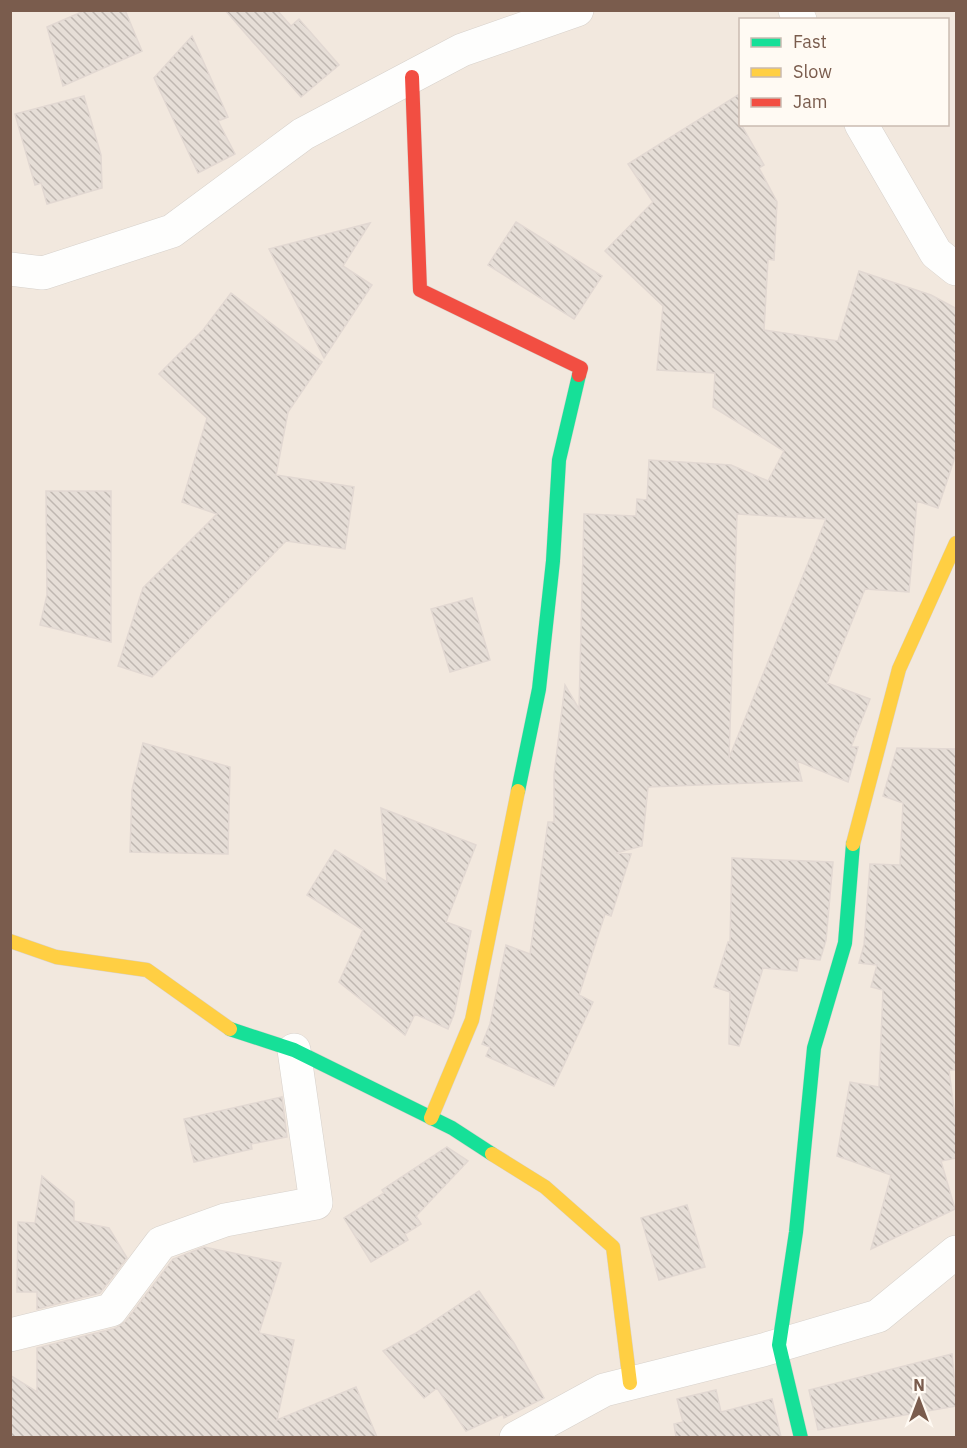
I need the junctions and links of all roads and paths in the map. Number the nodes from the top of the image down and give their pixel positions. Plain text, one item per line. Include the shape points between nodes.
1 (577, 10) edge
2 (412, 76) junction
3 (862, 126) edge
4 (957, 269) edge
5 (10, 270) edge
6 (957, 543) edge
7 (10, 941) edge
8 (294, 1050) junction
9 (431, 1118) junction
10 (957, 1252) edge
11 (10, 1335) edge
12 (779, 1345) junction
13 (630, 1383) junction
14 (516, 1437) edge
15 (801, 1437) edge

1 - 2 street via 462,50
2 - 5 street via 303,134 172,231 43,273
2 - 9 street via 420,290 581,368 559,460 553,561 537,700 472,1020
3 - 4 street via 936,253
6 - 12 street via 899,669 854,832 844,943 814,1048 796,1232
7 - 8 street via 56,957 147,970 230,1029
8 - 9 street
8 - 11 street via 316,1203 225,1220 161,1243 111,1310
9 - 13 street via 545,1187 613,1248
10 - 12 street via 878,1316
12 - 13 street
12 - 15 street
13 - 14 street via 604,1390

